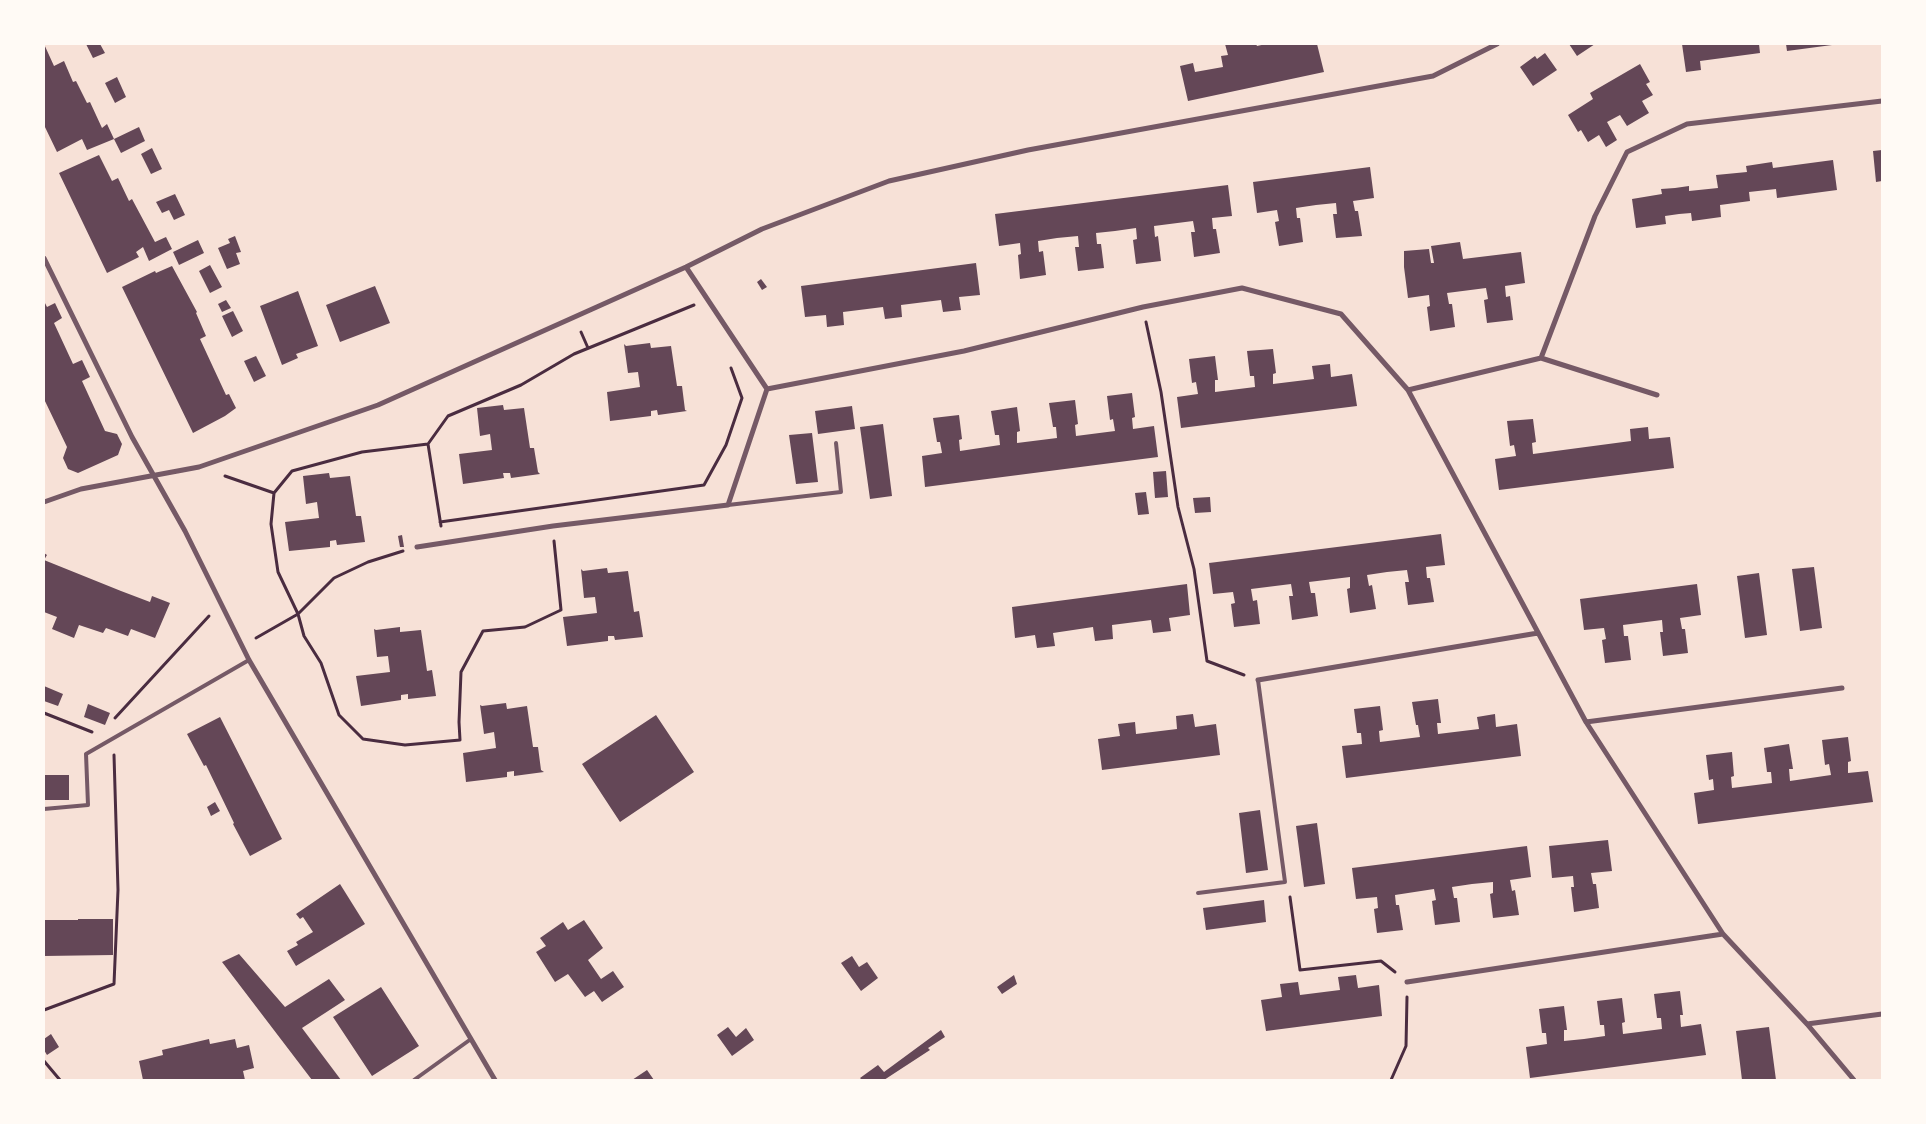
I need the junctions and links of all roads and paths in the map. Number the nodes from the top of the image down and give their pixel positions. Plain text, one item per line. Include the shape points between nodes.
1 (1497, 44) edge
2 (1882, 101) edge
3 (44, 258) edge
4 (686, 267) junction
5 (706, 297) junction
6 (1143, 307) junction
7 (1541, 358) junction
8 (730, 365) dead end
9 (767, 389) junction
10 (1408, 390) junction
11 (1657, 395) dead end
12 (836, 443) dead end
13 (428, 444) junction
14 (200, 467) junction
15 (154, 475) junction
16 (274, 493) junction
17 (44, 502) edge
18 (728, 505) junction
19 (548, 506) junction
20 (440, 522) junction
21 (553, 526) junction
22 (443, 542) junction
23 (417, 546) joint
24 (221, 601) junction
25 (298, 614) junction
26 (1538, 633) junction
27 (242, 645) junction
28 (249, 660) junction
29 (1258, 680) junction
30 (1842, 688) dead end
31 (44, 713) edge
32 (112, 721) dead end
33 (1586, 722) junction
34 (98, 735) dead end
35 (113, 738) junction
36 (44, 809) edge
37 (1285, 882) junction
38 (1198, 893) dead end
39 (1723, 934) junction
40 (1408, 982) junction
41 (44, 1010) edge
42 (1882, 1014) edge
43 (1807, 1024) junction
44 (471, 1039) junction
45 (44, 1061) edge
46 (60, 1080) edge
47 (414, 1080) edge
48 (495, 1080) edge
49 (1391, 1080) edge
50 (1854, 1080) edge

1 - 4 street via 1432,76 1028,150 889,181 762,229
2 - 7 street via 1687,124 1627,152 1595,216
3 - 15 street via 132,438
4 - 5 street
4 - 14 street via 378,405
5 - 9 street
5 - 13 path via 574,354 520,385 448,416
6 - 9 street via 964,351
6 - 10 street via 1242,288 1341,314
6 - 29 path via 1161,392 1178,507 1194,569 1207,661
7 - 10 street
7 - 11 street
8 - 19 path via 742,398 726,445 704,485
9 - 18 street
10 - 26 street
12 - 18 lane via 842,492
13 - 16 path via 362,452 292,471
13 - 20 path
14 - 15 street
14 - 16 path
15 - 17 street via 81,489
15 - 24 street
16 - 25 path via 271,524 278,572
18 - 21 street
19 - 20 path
19 - 21 path
20 - 22 path
21 - 22 street
21 - 25 path via 561,610 525,626 483,631 461,672 460,740 405,745 363,739 339,715 321,663 304,636
22 - 23 street
23 - 25 path via 368,562 334,578
24 - 27 street
24 - 32 path via 199,629
25 - 27 path
26 - 29 street
26 - 33 street
27 - 28 street
28 - 35 lane
28 - 44 street
29 - 37 lane
30 - 33 street
31 - 34 path
33 - 39 street
35 - 36 lane via 86,754 88,805
35 - 41 path via 118,890 114,984
37 - 38 lane
37 - 40 path via 1300,970 1381,961
39 - 40 street
39 - 43 street
40 - 49 path via 1406,1046
42 - 43 street
43 - 50 street
44 - 47 lane
44 - 48 street
45 - 46 path

